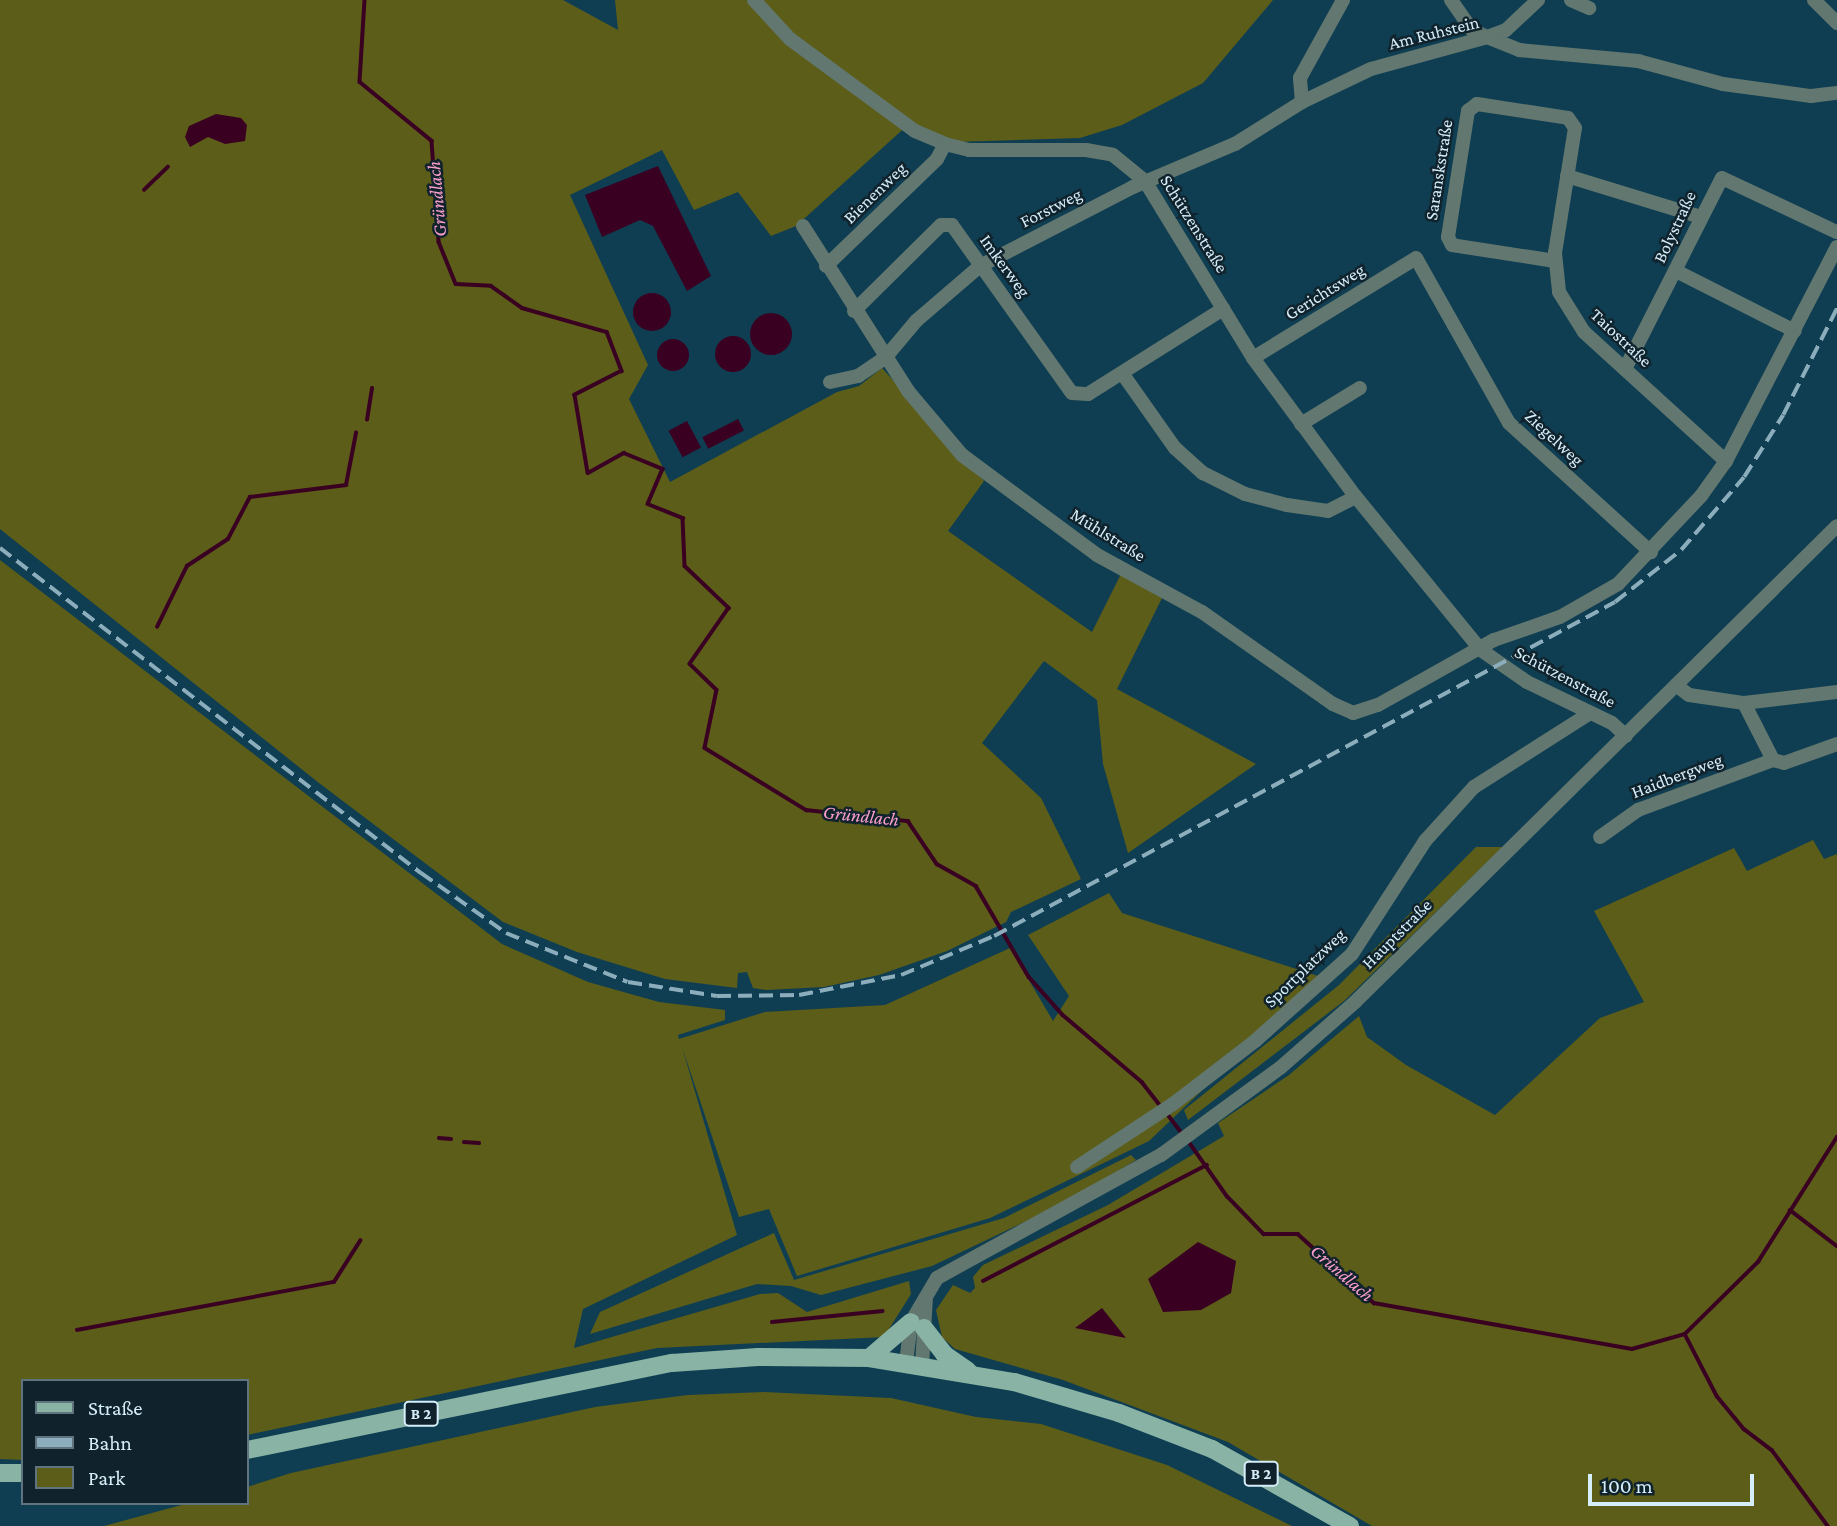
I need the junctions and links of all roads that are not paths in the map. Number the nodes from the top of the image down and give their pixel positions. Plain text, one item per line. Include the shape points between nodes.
1 (754, 0) edge
2 (1343, 0) edge
3 (1451, 0) edge
4 (1538, 0) edge
5 (1571, 0) edge
6 (1814, 0) edge
7 (1589, 8) dead end
8 (1837, 23) edge
9 (1487, 37) junction
10 (1837, 93) edge
11 (1302, 102) junction
12 (1575, 128) joint
13 (944, 144) junction
14 (1567, 176) junction
15 (1145, 181) junction
16 (1701, 218) junction
17 (803, 226) dead end
18 (1837, 232) edge
19 (1837, 247) edge
20 (1416, 258) joint
21 (1555, 261) junction
22 (826, 266) junction
23 (980, 266) junction
24 (1676, 271) junction
25 (1223, 309) junction
26 (854, 311) junction
27 (1795, 331) junction
28 (886, 358) junction
29 (1253, 358) junction
30 (1625, 369) junction
31 (1122, 373) junction
32 (830, 382) dead end
33 (1360, 388) dead end
34 (1301, 424) junction
35 (1726, 461) junction
36 (1356, 497) junction
37 (1837, 526) edge
38 (1651, 552) junction
39 (1481, 650) junction
40 (1676, 685) junction
41 (1837, 692) edge
42 (1744, 703) junction
43 (1590, 713) junction
44 (1626, 736) junction
45 (1837, 744) edge
46 (1773, 760) junction
47 (1600, 837) dead end
48 (1077, 1167) dead end
49 (917, 1325) junction
50 (869, 1358) junction
51 (914, 1365) junction
52 (979, 1375) junction
53 (248, 1450) edge
54 (0, 1473) edge
55 (21, 1473) edge
56 (1350, 1526) edge

1 - 13 street, Schützenstraße via 790,40 915,131
2 - 11 street via 1300,78
3 - 9 street via 1471,29
4 - 9 street via 1506,30
5 - 7 street
6 - 8 street
9 - 10 street, Am Ruhstein via 1518,50 1638,61 1723,84 1811,96
9 - 11 street, Am Ruhstein via 1371,69
11 - 15 street, Am Ruhstein via 1236,145
12 - 14 street, Taiostraße
12 - 21 street, Saranskstraße via 1568,118 1477,104 1468,111 1448,237 1452,246
13 - 15 street, Schützenstraße via 968,150 1054,148 1113,155
13 - 22 street, Bienenweg via 937,159
14 - 16 street
14 - 21 street, Taiostraße
15 - 23 street, Forstweg
15 - 25 street, Schützenstraße
16 - 18 street, Bolystraße via 1722,178
16 - 24 street, Bolystraße
17 - 22 street, Mühlstraße
19 - 27 street, Mühlstraße
20 - 29 street, Gerichtsweg
20 - 38 street, Ziegelweg via 1509,423
21 - 30 street, Taiostraße via 1559,292 1574,320
22 - 26 street, Mühlstraße
23 - 26 street, Imkerweg via 952,225 941,225
23 - 28 street, Forstweg via 916,321
23 - 31 street, Imkerweg via 1072,393 1088,394
24 - 27 street
24 - 30 street, Bolystraße
25 - 29 street, Schützenstraße
25 - 31 street, Imkerweg
26 - 28 street, Mühlstraße
27 - 35 street, Mühlstraße
28 - 32 street, Forstweg via 858,376
28 - 39 street, Mühlstraße via 962,455 1009,492 1097,555 1202,612 1342,710 1365,711
29 - 34 street, Schützenstraße
30 - 35 street, Taiostraße
31 - 36 street via 1175,448 1203,473 1245,494 1287,505 1328,510
33 - 34 street
34 - 36 street, Schützenstraße
35 - 38 street, Mühlstraße
36 - 39 street, Schützenstraße
37 - 40 street, Hauptstraße
38 - 39 street, Mühlstraße via 1618,584 1572,611 1494,639
39 - 43 street, Schützenstraße via 1527,682
40 - 42 street via 1689,695
40 - 44 street, Hauptstraße
41 - 42 street
42 - 46 street
43 - 44 street, Schützenstraße
43 - 48 street, Sportplatzweg via 1474,787 1425,841 1352,954 1255,1041 1173,1104
44 - 49 street, Hauptstraße via 1355,1002 1280,1068 1161,1155 1091,1197 952,1266 926,1294
45 - 46 street, Haidbergweg via 1784,763
46 - 47 street, Haidbergweg via 1638,810
49 - 50 main road
49 - 51 street, Hauptstraße
49 - 52 main road via 944,1354
50 - 51 main road, B 2
50 - 53 main road, B 2 via 758,1357 673,1363
51 - 52 main road, B 2
52 - 56 main road, B 2 via 1119,1413 1212,1449
54 - 55 main road

